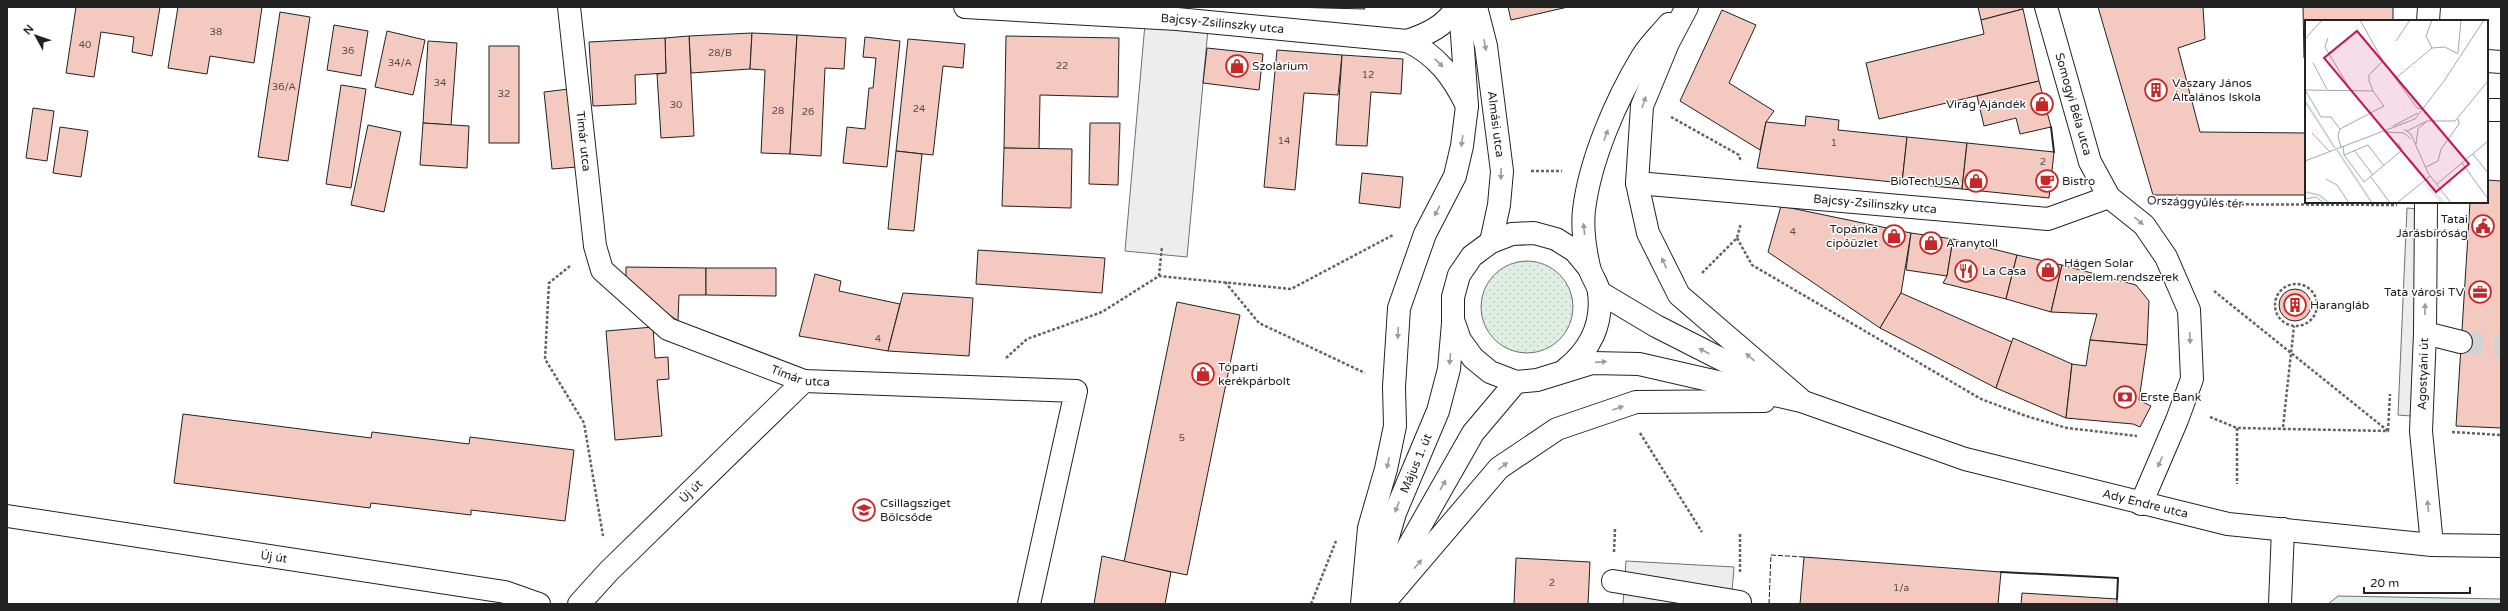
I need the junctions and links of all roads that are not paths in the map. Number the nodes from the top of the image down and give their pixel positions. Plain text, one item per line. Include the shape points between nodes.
1 (569, 7) edge
2 (966, 7) edge
3 (1459, 7) edge
4 (1476, 7) edge
5 (1682, 7) edge
6 (1687, 7) edge
7 (2046, 7) edge
8 (2429, 7) edge
9 (2428, 20) edge
10 (1407, 41) junction
11 (2488, 61) edge
12 (2501, 62) edge
13 (1467, 106) junction
14 (2488, 110) edge
15 (2501, 110) edge
16 (1637, 183) junction
17 (2109, 197) junction
18 (2426, 203) edge
19 (1491, 242) junction
20 (1589, 268) junction
21 (1599, 292) junction
22 (1453, 320) junction
23 (2425, 333) junction
24 (2461, 342) tunnel mouth
25 (1563, 371) junction
26 (804, 381) junction
27 (1516, 382) junction
28 (1801, 400) junction
29 (2141, 504) junction
30 (7, 516) edge
31 (2283, 529) junction
32 (2432, 544) junction
33 (2501, 546) edge
34 (1613, 581) dead end
35 (539, 604) edge
36 (579, 604) edge
37 (1029, 604) edge
38 (1362, 604) edge
39 (1368, 604) edge
40 (1376, 604) edge
41 (1383, 604) edge
42 (1740, 604) edge
43 (2280, 604) edge

1 - 26 main road, Tímár utca via 595,246 602,270 668,329
2 - 10 main road, Bajcsy-Zsilinszky utca via 1177,19
3 - 10 main road, Bajcsy-Zsilinszky utca via 1450,19 1429,33
3 - 13 main road
4 -> 19 main road, Almási utca via 1486,46 1502,171 1499,205
20 -> 5 main road via 1583,224 1592,172 1616,110 1643,56
16 -> 6 main road via 1642,106 1668,43
7 - 17 main road, Somogyi Béla utca via 2090,162
8 - 9 main road
10 -> 13 main road, Bajcsy-Zsilinszky utca via 1423,49 1442,66 1455,81
11 - 12 main road
13 -> 38 main road via 1455,176 1424,234 1399,308 1394,387 1395,426 1369,528
14 - 15 main road
16 - 17 main road, Bajcsy-Zsilinszky utca via 2048,219
28 -> 16 main road via 1679,295 1648,233
17 -> 29 main road, Országgyűlés tér via 2144,225 2166,257 2189,310 2192,379
23 -> 18 main road, Agostyáni út
19 - 20 main road via 1512,234 1534,233 1556,239 1575,251
19 - 22 main road via 1472,256 1459,275 1453,297
20 - 21 main road
21 - 25 main road via 1598,324 1591,342 1579,358
28 -> 21 main road via 1656,326
22 - 27 main road via 1460,340 1473,358 1490,372
22 -> 39 main road, Május 1. út via 1449,369 1438,411 1423,441 1395,513
23 - 24 main road
32 -> 23 main road, Agostyáni út via 2421,431
25 - 27 main road via 1537,380
25 -> 28 main road via 1592,363 1639,364
26 - 36 main road, Új út via 609,571
26 - 37 main road, Tímár utca via 1076,391
40 -> 27 main road via 1473,433
28 - 29 main road, Ady Endre utca via 1965,460
41 -> 28 main road via 1499,468 1557,429 1636,402
29 - 31 main road, Ady Endre utca via 2228,524
30 - 35 main road, Új út via 504,592
31 - 32 main road, Ady Endre utca
31 - 43 main road
32 - 33 main road, Ady Endre utca
34 - 42 main road

